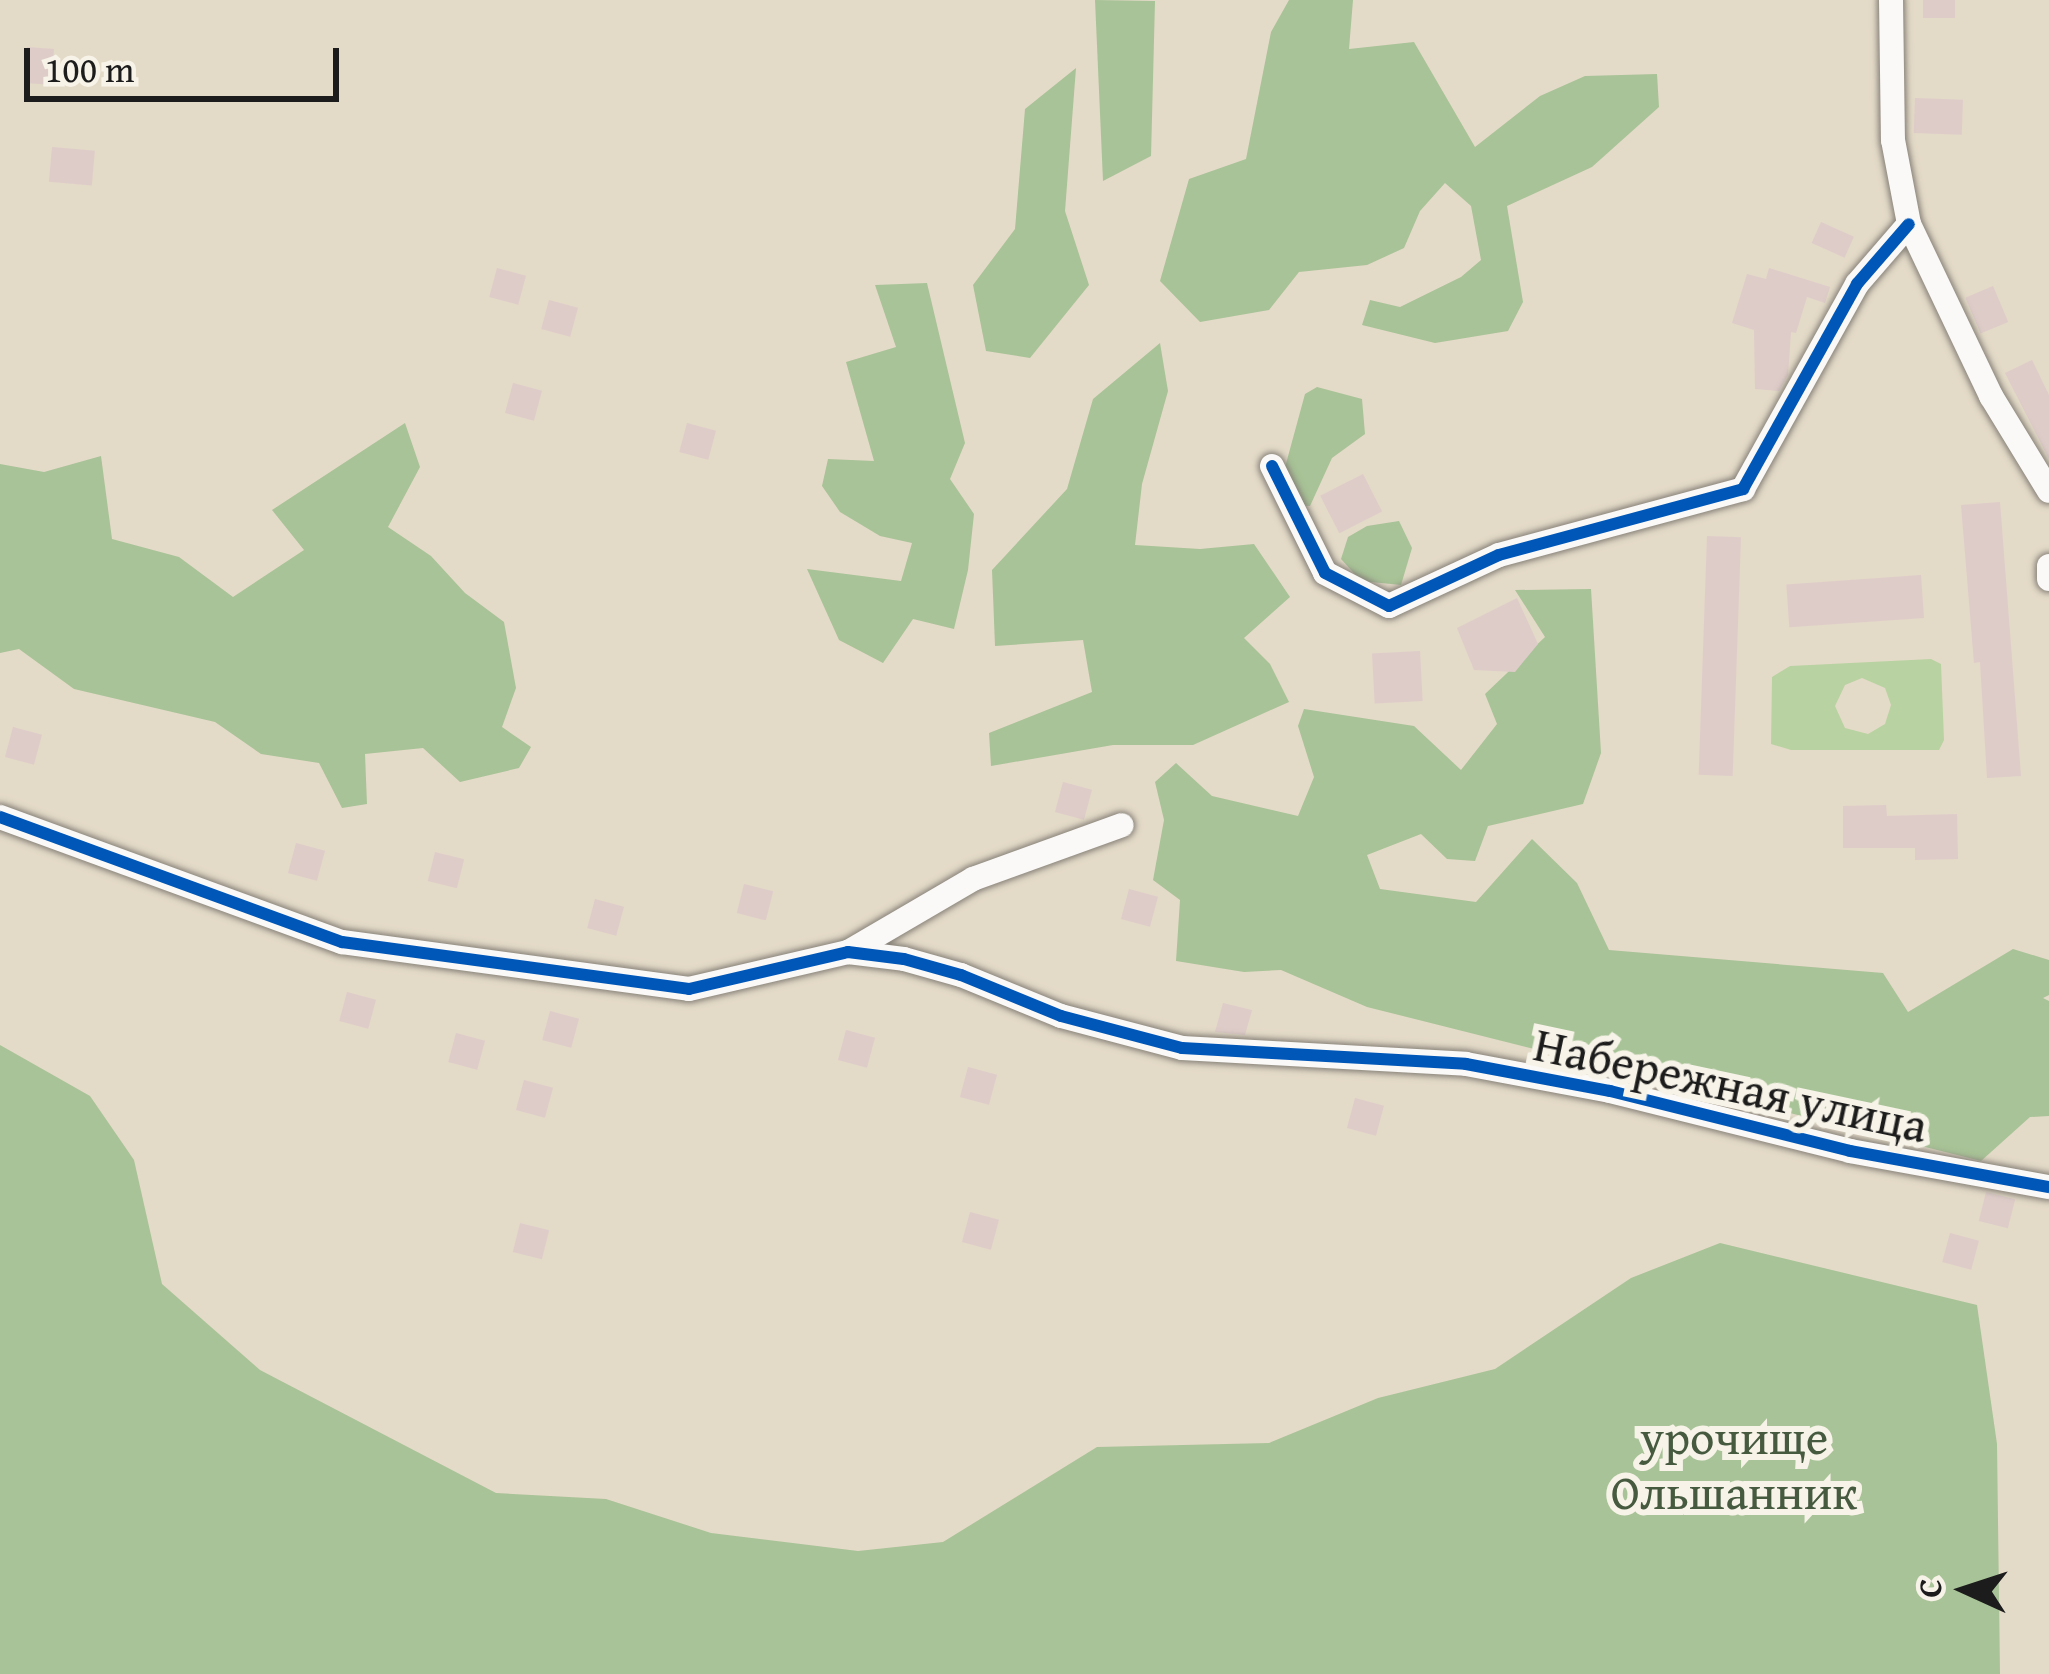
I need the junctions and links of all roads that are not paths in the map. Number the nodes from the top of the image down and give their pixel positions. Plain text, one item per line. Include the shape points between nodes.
1 (1891, 0) edge
2 (1909, 224) junction
3 (1271, 466) dead end
4 (2049, 491) edge
5 (2049, 566) edge
6 (2049, 578) edge
7 (0, 817) edge
8 (1122, 825) dead end
9 (848, 952) junction
10 (2049, 1187) edge

1 - 2 street via 1893,140
2 - 3 street via 1857,284 1743,489 1498,555 1389,606 1325,573
2 - 4 street via 1991,396
5 - 6 street
7 - 9 street, Набережная улица via 341,942 689,988
8 - 9 street via 974,879
9 - 10 street, Набережная улица via 942,970 1061,1016 1182,1048 1466,1064

